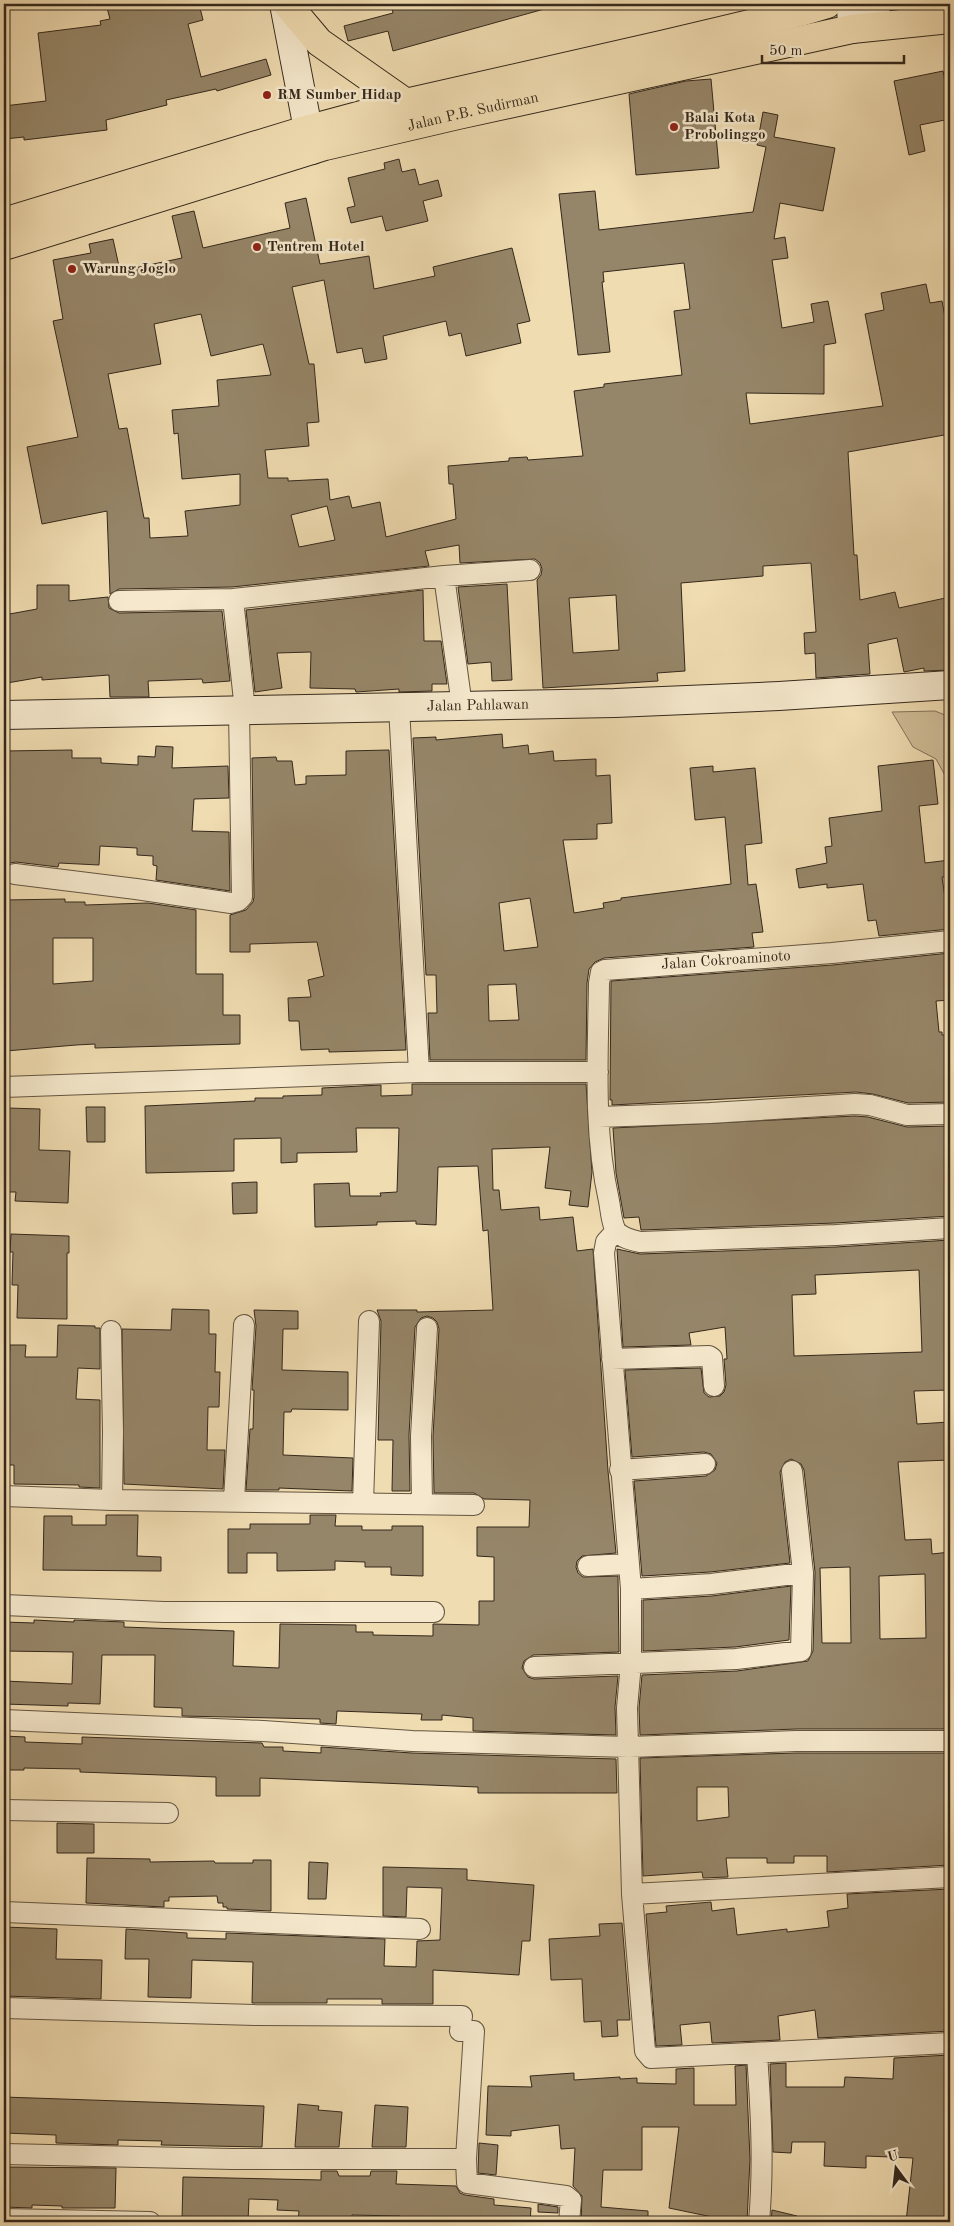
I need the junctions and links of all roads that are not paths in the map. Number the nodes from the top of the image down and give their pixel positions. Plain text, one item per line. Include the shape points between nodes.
1 (285, 4) edge
2 (828, 4) edge
3 (864, 16) edge
4 (950, 19) edge
5 (669, 56) junction
6 (406, 103) junction
7 (309, 140) junction
8 (4, 222) edge
9 (4, 246) edge
10 (530, 570) dead end
11 (444, 576) junction
12 (233, 599) junction
13 (119, 601) dead end
14 (945, 691) edge
15 (462, 706) junction
16 (399, 707) junction
17 (242, 710) junction
18 (4, 715) edge
19 (15, 874) dead end
20 (950, 941) edge
21 (419, 1072) junction
22 (598, 1072) junction
23 (4, 1087) edge
24 (950, 1114) edge
25 (599, 1117) junction
26 (950, 1228) edge
27 (616, 1231) junction
28 (369, 1321) dead end
29 (244, 1325) dead end
30 (427, 1328) dead end
31 (111, 1331) dead end
32 (612, 1359) junction
33 (714, 1386) dead end
34 (705, 1464) dead end
35 (620, 1470) junction
36 (792, 1471) dead end
37 (4, 1496) edge
38 (112, 1500) junction
39 (234, 1500) junction
40 (363, 1503) junction
41 (422, 1504) junction
42 (474, 1505) dead end
43 (628, 1564) junction
44 (588, 1566) dead end
45 (803, 1573) junction
46 (631, 1589) junction
47 (4, 1605) edge
48 (434, 1612) dead end
49 (630, 1662) junction
50 (534, 1666) dead end
51 (4, 1720) edge
52 (950, 1741) edge
53 (629, 1747) junction
54 (4, 1810) edge
55 (168, 1813) dead end
56 (950, 1877) edge
57 (632, 1894) junction
58 (4, 1912) edge
59 (420, 1929) dead end
60 (4, 2008) edge
61 (950, 2043) edge
62 (757, 2054) junction
63 (4, 2154) edge
64 (466, 2160) junction
65 (4, 2219) edge
66 (150, 2222) edge
67 (569, 2222) edge
68 (758, 2222) edge

1 - 6 main road via 319,42
1 - 7 main road
2 - 5 main road, Jalan P.B. Sudirman
3 - 4 main road, Jalan P.B. Sudirman
3 - 5 main road, Jalan P.B. Sudirman
5 - 6 main road, Jalan P.B. Sudirman
5 - 7 main road, Jalan P.B. Sudirman via 458,114
6 - 7 main road, Jalan P.B. Sudirman
7 - 8 main road, Jalan P.B. Sudirman
7 - 9 main road, Jalan P.B. Sudirman
10 - 11 street
11 - 12 street
11 - 15 street
12 - 13 street
12 - 17 street
14 - 15 main road, Jalan Pahlawan
15 - 16 main road, Jalan Pahlawan
16 - 17 main road, Jalan Pahlawan
16 - 21 street
17 - 18 main road, Jalan Pahlawan
17 - 19 street via 242,896 238,901 231,903
20 - 22 street, Jalan Cokroaminoto via 605,970 601,972 599,983
21 - 22 street
21 - 23 street
22 - 25 street
24 - 25 street via 915,1116 855,1104
25 - 27 street via 603,1175
26 - 27 street via 640,1242
27 - 32 street via 606,1242 604,1253
28 - 40 street
29 - 39 street
30 - 41 street via 421,1436
31 - 38 street
32 - 33 street via 711,1356
32 - 35 street
34 - 35 street
35 - 43 street
36 - 45 street
37 - 38 street
38 - 39 street
39 - 40 street
40 - 41 street
41 - 42 street
43 - 44 street
43 - 46 street
45 - 46 street
45 - 49 street via 801,1651 736,1659
46 - 49 street
47 - 48 street via 164,1612
49 - 50 street
49 - 53 street
51 - 53 street via 412,1741
52 - 53 street via 796,1741
53 - 57 street
54 - 55 street
56 - 57 street
57 - 62 street via 644,2051 647,2056
58 - 59 street
60 - 64 street via 255,2015 462,2016 460,2031 474,2032
61 - 62 street
62 - 68 street via 763,2178
63 - 64 street
64 - 67 street via 468,2184 570,2198
65 - 66 street

